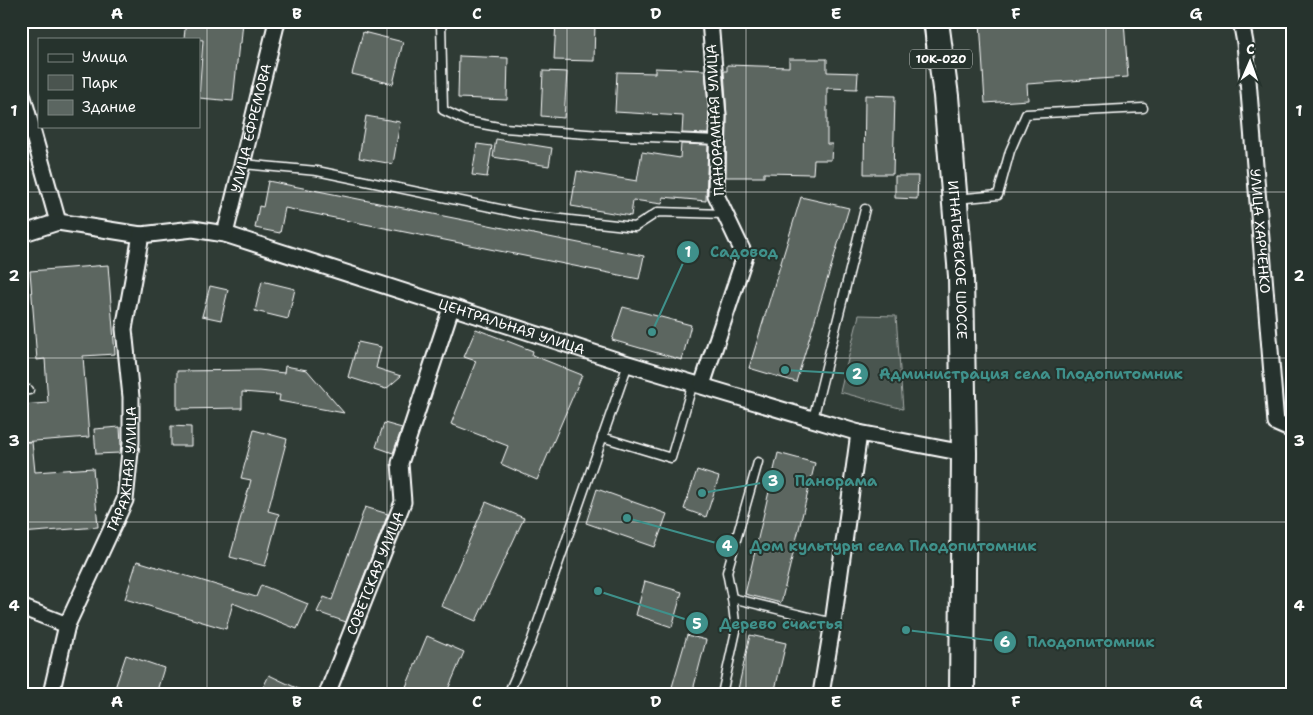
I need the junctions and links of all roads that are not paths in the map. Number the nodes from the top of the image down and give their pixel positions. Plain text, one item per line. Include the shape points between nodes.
1 (277, 21) edge
2 (441, 21) edge
3 (710, 21) edge
4 (936, 21) edge
5 (1241, 21) edge
6 (21, 90) edge
7 (1143, 108) dead end
8 (718, 140) junction
9 (243, 164) junction
10 (954, 199) junction
11 (865, 209) dead end
12 (725, 214) junction
13 (58, 222) junction
14 (21, 234) edge
15 (225, 234) junction
16 (141, 235) junction
17 (452, 308) junction
18 (628, 364) junction
19 (698, 384) junction
20 (813, 419) junction
21 (1292, 430) edge
22 (859, 433) junction
23 (602, 437) junction
24 (964, 453) junction
25 (758, 462) dead end
26 (732, 598) junction
27 (21, 607) edge
28 (832, 623) junction
29 (67, 625) junction
30 (51, 694) edge
31 (327, 694) edge
32 (508, 694) edge
33 (722, 694) edge
34 (821, 694) edge
35 (962, 694) edge

1 - 9 street, УЛИЦА ЕФРЕМОВА
2 - 8 lane via 443,110 466,121 543,131
3 - 8 street, ПАНОРАМНАЯ УЛИЦА
4 - 10 main road, ИГНАТЬЕВСКОЕ ШОССЕ / 10К-020
5 - 21 street, УЛИЦА ХАРЧЕНКО via 1276,423
6 - 13 street
7 - 10 lane via 1026,114 1010,152 998,195
8 - 12 street, ПАНОРАМНАЯ УЛИЦА via 716,195
9 - 12 lane via 317,172 534,216 635,227 658,212
9 - 15 street, УЛИЦА ЕФРЕМОВА
10 - 24 main road, ИГНАТЬЕВСКОЕ ШОССЕ via 961,276
11 - 20 lane
12 - 19 street, ПАНОРАМНАЯ УЛИЦА via 745,256
13 - 14 street
13 - 16 street, ЦЕНТРАЛЬНАЯ УЛИЦА
15 - 16 street, ЦЕНТРАЛЬНАЯ УЛИЦА via 193,229
15 - 17 street, ЦЕНТРАЛЬНАЯ УЛИЦА
16 - 29 street, ГАРАЖНАЯ УЛИЦА via 124,329 131,406 125,500
17 - 18 street, ЦЕНТРАЛЬНАЯ УЛИЦА
17 - 31 street, СОВЕТСКАЯ УЛИЦА via 400,463 403,502
18 - 19 street, ЦЕНТРАЛЬНАЯ УЛИЦА
18 - 23 lane
19 - 20 street, ЦЕНТРАЛЬНАЯ УЛИЦА
19 - 23 lane via 671,458
20 - 22 street, ЦЕНТРАЛЬНАЯ УЛИЦА
22 - 24 street, ЦЕНТРАЛЬНАЯ УЛИЦА
22 - 28 street
23 - 32 lane via 531,642
24 - 35 main road, ИГНАТЬЕВСКОЕ ШОССЕ
25 - 26 lane via 727,572
26 - 28 lane
26 - 33 lane via 736,630
27 - 29 street
28 - 34 street
29 - 30 street, ГАРАЖНАЯ УЛИЦА

